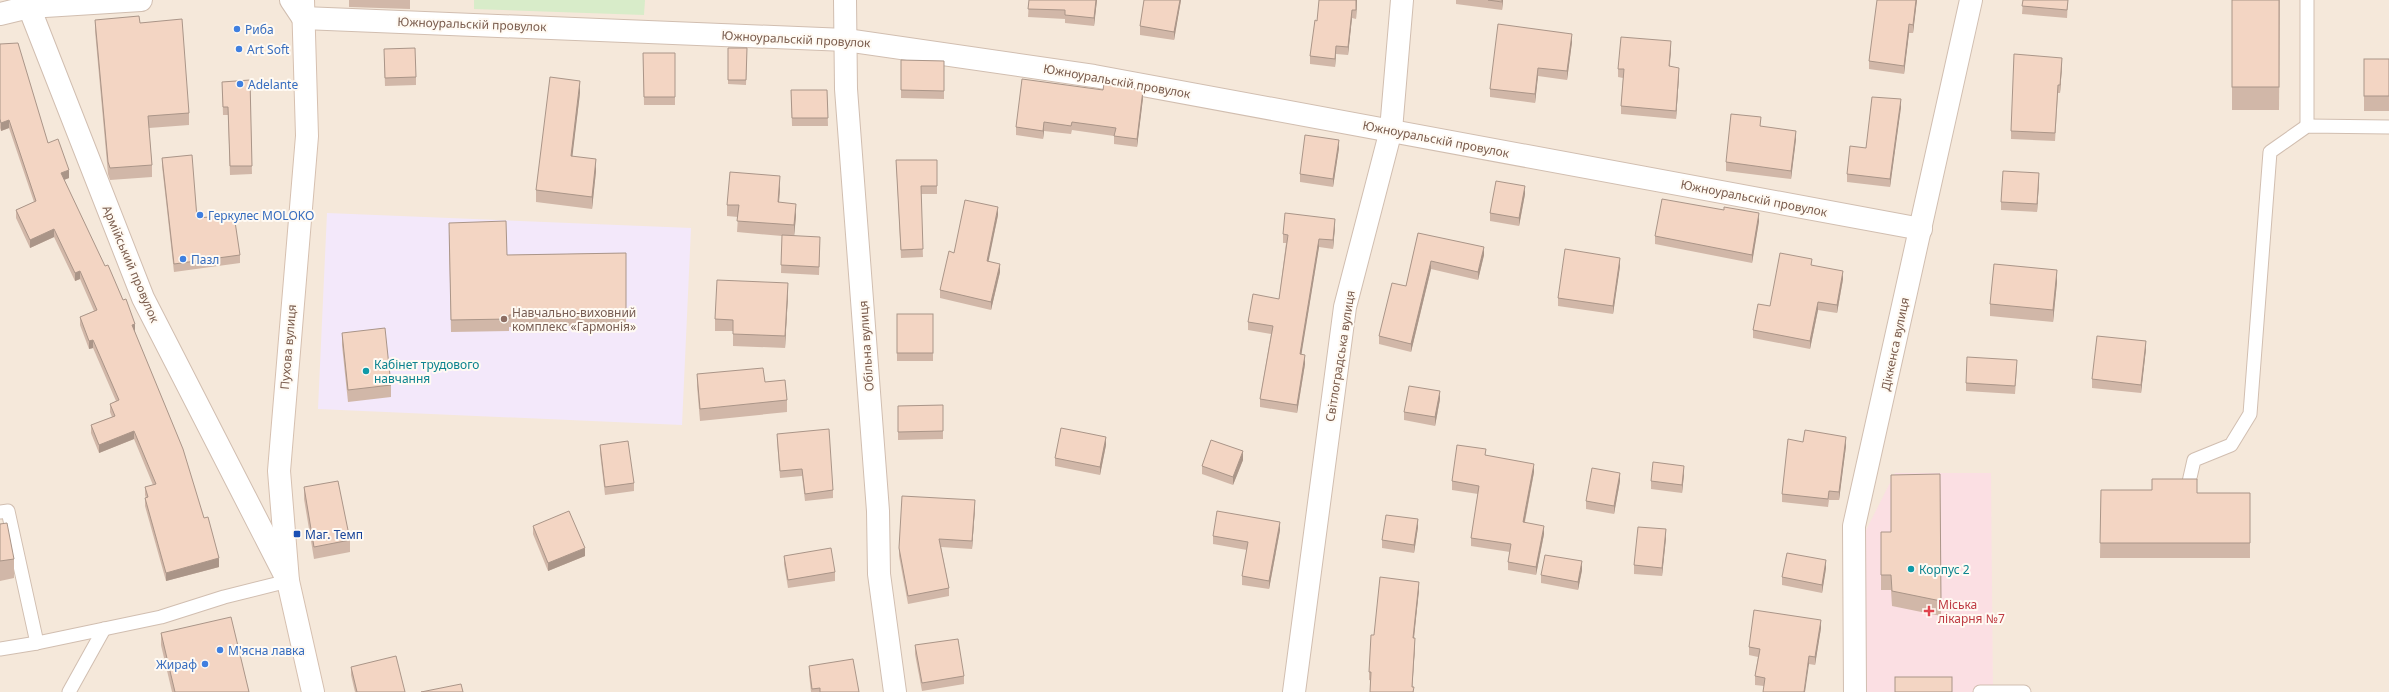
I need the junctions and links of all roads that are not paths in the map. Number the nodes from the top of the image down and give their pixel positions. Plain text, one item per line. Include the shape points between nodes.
1 (141, 0) edge
2 (845, 0) edge
3 (1402, 0) edge
4 (1971, 0) edge
5 (2307, 0) edge
6 (299, 6) edge
7 (29, 7) junction
8 (0, 14) edge
9 (846, 40) junction
10 (2307, 126) junction
11 (2389, 127) edge
12 (1391, 130) junction
13 (1921, 229) junction
14 (2189, 482) edge
15 (0, 512) edge
16 (288, 581) junction
17 (104, 629) junction
18 (38, 643) junction
19 (0, 648) edge
20 (69, 692) edge
21 (313, 692) edge
22 (895, 692) edge
23 (1294, 692) edge
24 (1855, 692) edge
25 (1980, 692) edge
26 (2024, 692) edge

1 - 7 street
2 - 9 street, Обільна вулиця
3 - 12 street, Світлоградська вулиця
4 - 13 street, Діккенса вулиця
5 - 10 lane
6 - 9 street, Южноуральскій провулок
6 - 16 street, Пухова вулиця via 307,136 279,471
7 - 8 street
7 - 16 street, Армійський провулок via 143,298
9 - 12 street, Южноуральскій провулок via 1094,76
9 - 22 street, Обільна вулиця via 846,89 878,511 879,574
10 - 11 lane
10 - 14 lane via 2270,152 2250,414 2231,445 2194,460
12 - 13 street, Южноуральскій провулок
12 - 23 street, Світлоградська вулиця via 1344,307
13 - 24 street, Діккенса вулиця via 1854,526
15 - 18 lane via 8,510
16 - 17 lane via 224,597 161,617
16 - 21 street, Пухова вулиця
17 - 18 lane
17 - 20 lane
18 - 19 lane
25 - 26 lane

